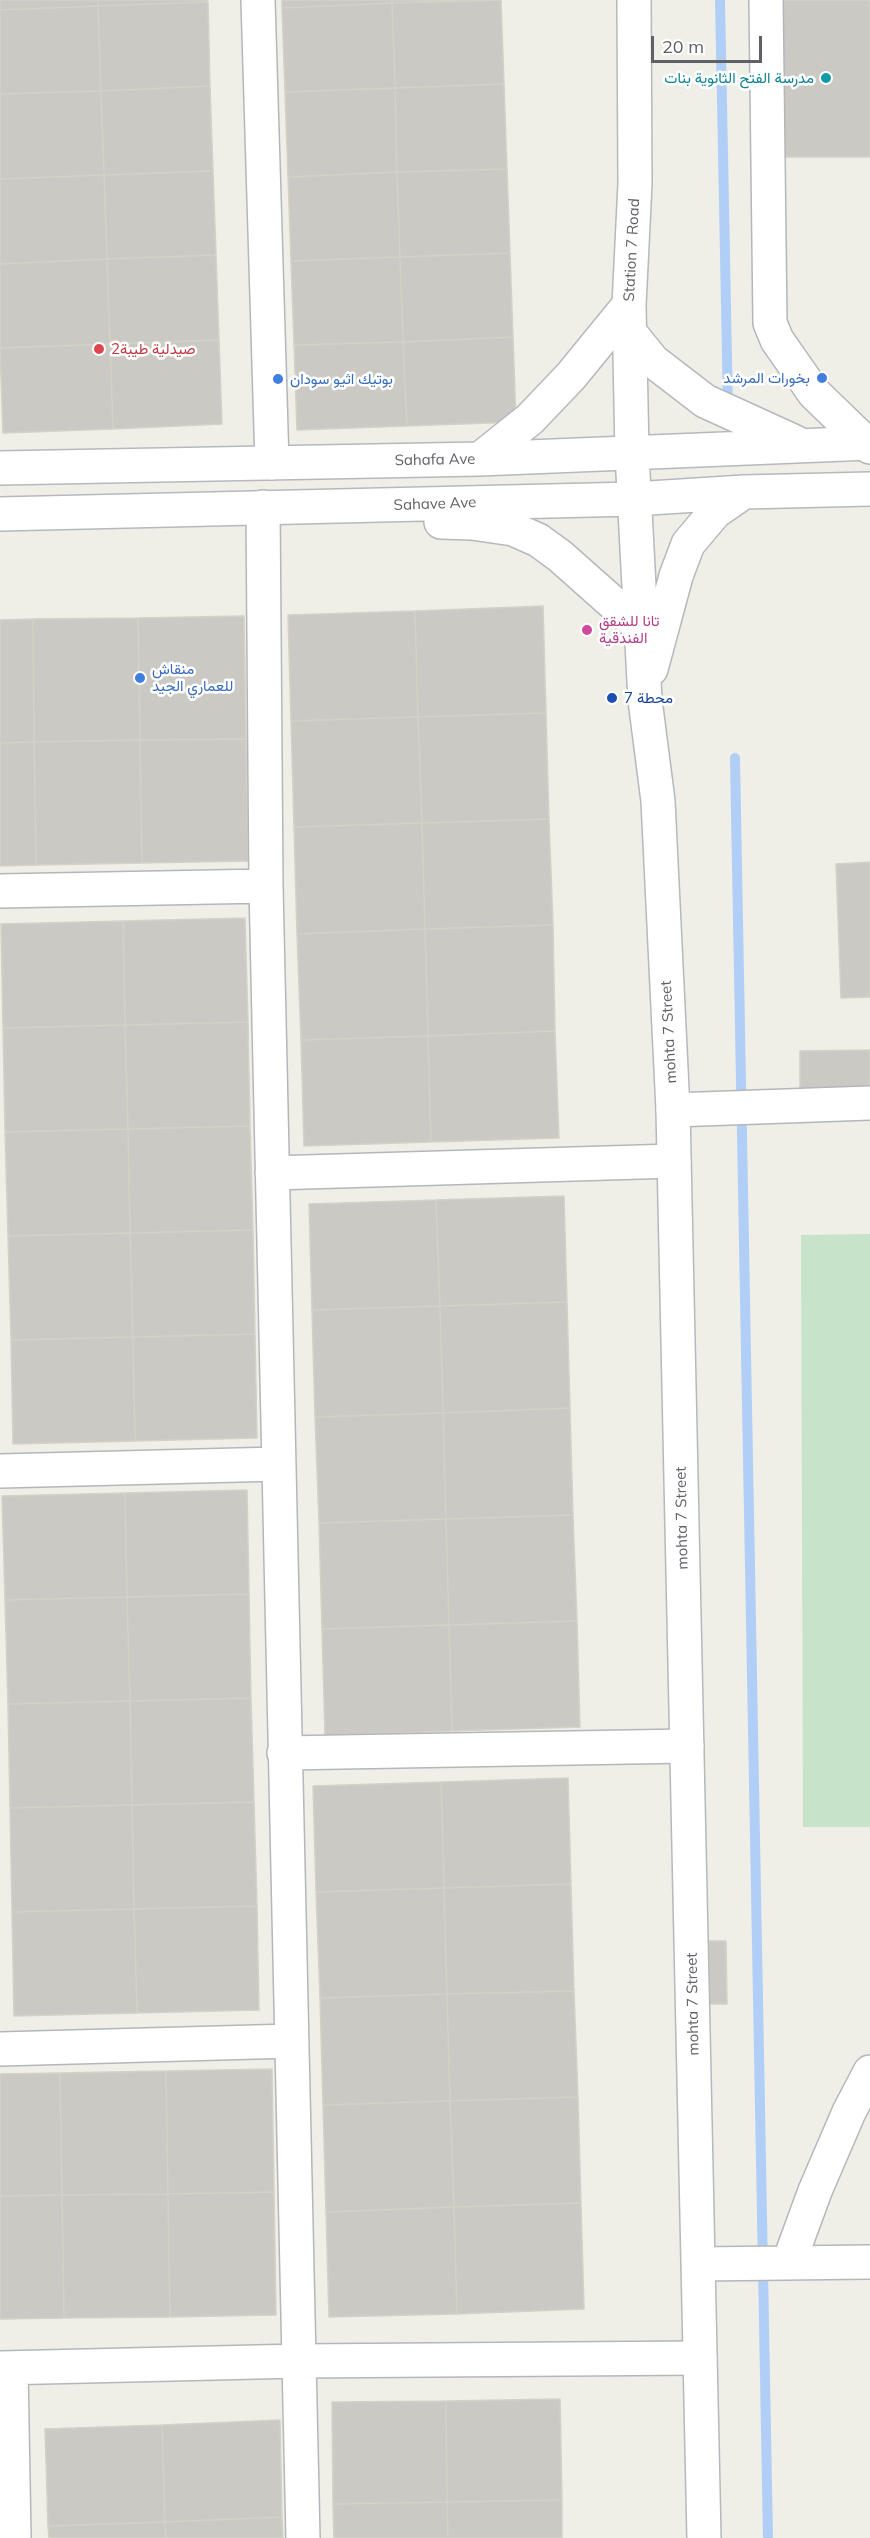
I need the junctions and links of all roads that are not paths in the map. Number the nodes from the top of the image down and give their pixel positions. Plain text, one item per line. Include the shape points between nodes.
1 (258, 0) edge
2 (634, 0) edge
3 (766, 0) edge
4 (630, 319) junction
5 (869, 444) edge
6 (802, 446) junction
7 (632, 454) junction
8 (480, 459) junction
9 (272, 463) junction
10 (0, 468) edge
11 (870, 489) edge
12 (744, 492) junction
13 (634, 499) junction
14 (263, 507) junction
15 (333, 508) junction
16 (0, 514) edge
17 (640, 627) junction
18 (645, 700) junction
19 (266, 886) junction
20 (0, 891) edge
21 (870, 1103) edge
22 (673, 1110) junction
23 (674, 1161) junction
24 (272, 1173) junction
25 (278, 1464) junction
26 (0, 1471) edge
27 (687, 1746) junction
28 (284, 1753) junction
29 (292, 2041) junction
30 (0, 2049) edge
31 (870, 2072) edge
32 (789, 2262) junction
33 (870, 2262) edge
34 (699, 2264) junction
35 (700, 2358) junction
36 (300, 2361) junction
37 (6, 2368) edge
38 (14, 2538) edge
39 (303, 2538) edge
40 (704, 2538) edge

1 - 9 street
2 - 4 street, Station 7 Road via 635,184
3 - 5 street via 770,323 777,340 814,393
4 - 6 street via 653,361 705,401
4 - 7 street, Station 7 Road
4 - 8 street via 531,419
5 - 6 street, Sahafa Ave
6 - 7 street, Sahafa Ave
7 - 8 street, Sahafa Ave
7 - 13 street, Station 7 Road
8 - 9 street, Sahafa Ave
9 - 10 street, Sahafa Ave
11 - 12 street, Sahave Ave
12 - 13 street, Sahave Ave
12 - 18 street via 715,512 688,544 670,597
13 - 15 street, Sahave Ave
13 - 17 street, mohta 7 Street
14 - 15 street, Sahave Ave
14 - 16 street, Sahave Ave
14 - 19 street
15 - 17 street via 380,520 472,523 513,529 560,556
17 - 18 street, mohta 7 Street
18 - 22 street, mohta 7 Street via 658,801
19 - 20 street
19 - 24 street
21 - 22 street
22 - 23 street, mohta 7 Street
23 - 24 street
23 - 27 street, mohta 7 Street
24 - 25 street
25 - 26 street
25 - 28 street
27 - 28 street
27 - 34 street, mohta 7 Street
28 - 29 street
29 - 30 street
29 - 36 street
31 - 32 street via 815,2191
32 - 33 street
32 - 34 street
34 - 35 street, mohta 7 Street
35 - 36 street
35 - 40 street, mohta 7 Street
36 - 37 street
36 - 39 street
37 - 38 street

